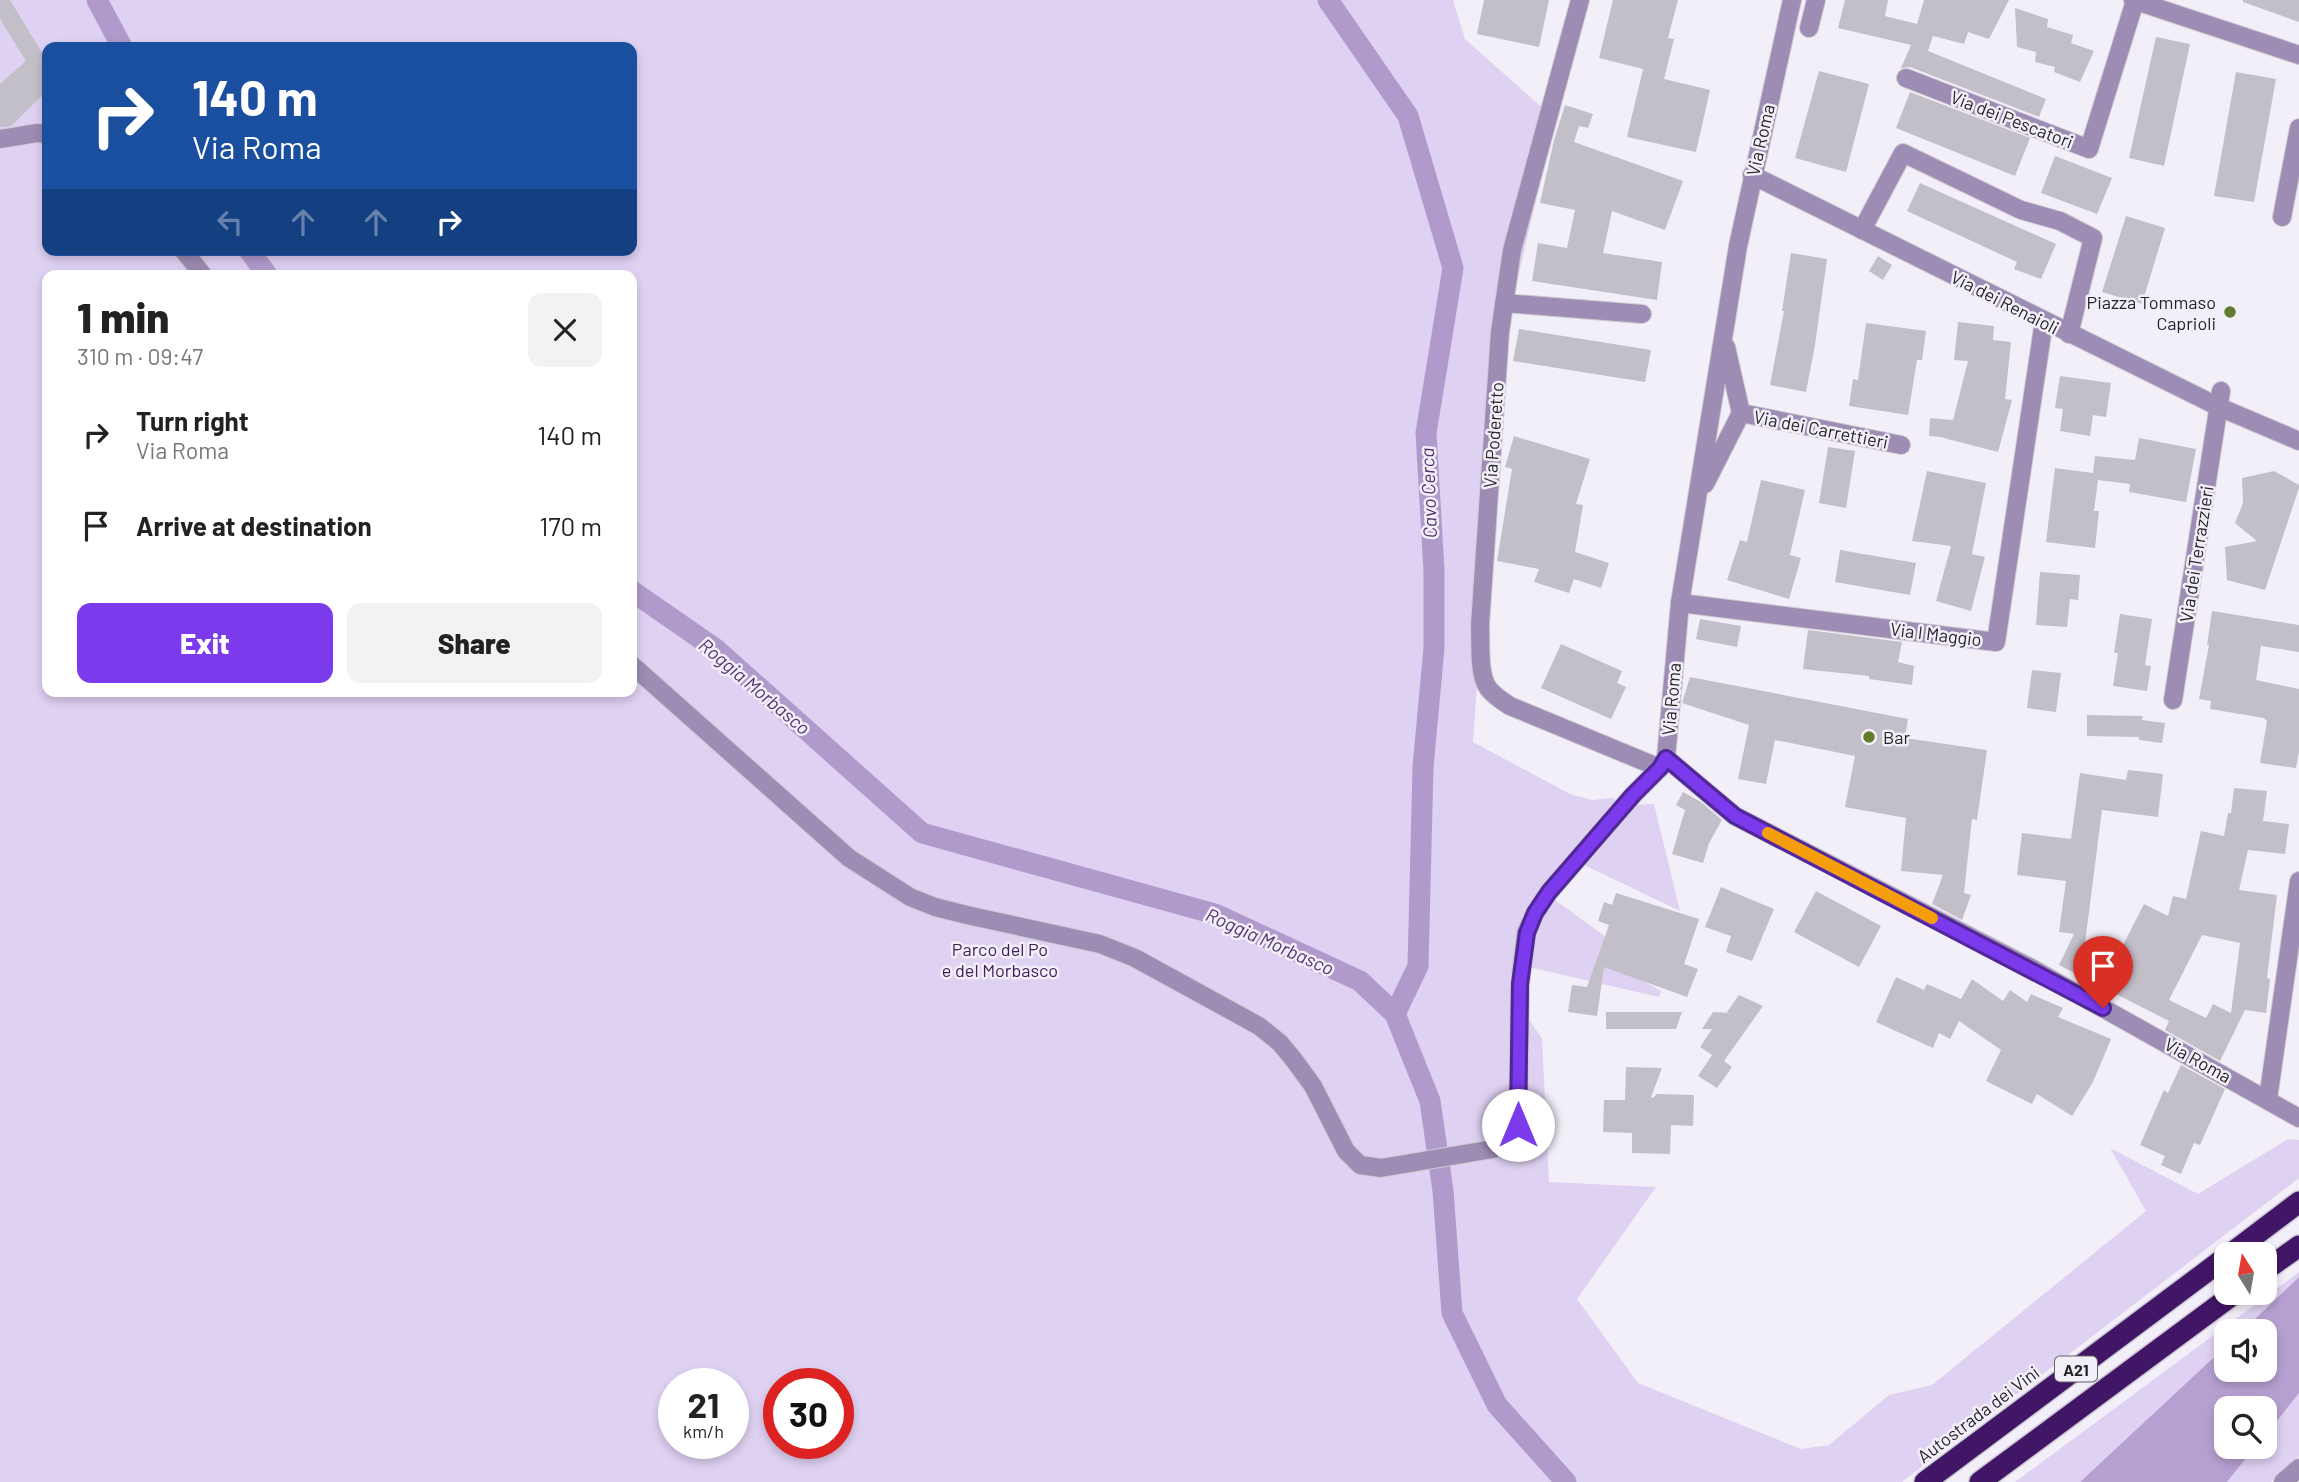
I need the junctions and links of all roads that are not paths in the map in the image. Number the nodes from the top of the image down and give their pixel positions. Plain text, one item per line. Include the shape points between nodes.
1 (1580, 0) edge
2 (1792, 0) edge
3 (1816, 0) edge
4 (2134, 0) edge
5 (1809, 28) dead end
6 (2299, 55) edge
7 (1906, 78) dead end
8 (2299, 128) edge
9 (42, 134) edge
10 (0, 139) edge
11 (1752, 175) junction
12 (2281, 217) dead end
13 (1861, 230) junction
14 (188, 256) edge
15 (199, 270) edge
16 (1504, 303) junction
17 (1643, 314) dead end
18 (2044, 321) junction
19 (2069, 334) junction
20 (1723, 337) junction
21 (2220, 399) junction
22 (1741, 413) junction
23 (2299, 442) edge
24 (1901, 445) dead end
25 (1697, 499) junction
26 (1680, 603) junction
27 (637, 669) edge
28 (2173, 700) dead end
29 (1663, 763) junction
30 (2299, 881) edge
31 (2268, 1099) junction
32 (2299, 1118) edge
33 (2299, 1202) edge
34 (2246, 1242) edge
35 (2299, 1246) edge
36 (2277, 1262) edge
37 (2214, 1266) edge
38 (2217, 1306) edge
39 (2299, 1468) edge
40 (1925, 1482) edge
41 (1980, 1482) edge
42 (2283, 1482) edge

1 - 16 street, Via Poderetto via 1512,250
2 - 11 street, Via Roma
3 - 5 street
4 - 6 street, Via dei Pescatori
4 - 7 street, Via dei Pescatori via 2089,149
8 - 12 street
9 - 10 street
11 - 13 street, Via dei Renaioli
11 - 20 street, Via Roma
13 - 18 street, Via dei Renaioli
13 - 19 street via 1903,153 2021,210 2060,221 2092,238
14 - 15 street
16 - 17 street
16 - 29 street, Via Poderetto via 1480,625 1486,685 1510,706
18 - 19 street, Via dei Renaioli
18 - 26 street, Via I Maggio via 1996,642
19 - 21 street, Via dei Renaioli
20 - 22 street, Via dei Carrettieri
20 - 25 street, Via Roma
21 - 23 street, Via dei Renaioli
21 - 28 street, Via dei Terrazzieri
22 - 24 street, Via dei Carrettieri
22 - 25 street, Via dei Carrettieri
25 - 26 street, Via Roma
26 - 29 street, Via Roma
27 - 29 street via 879,880 935,907 1100,944 1135,958 1259,1026 1280,1043 1313,1086 1346,1150 1360,1165 1381,1168 1493,1149 1518,1125 1520,984 1527,933 1535,913
29 - 31 street, Via Roma via 1735,816 2033,970
30 - 31 street
31 - 32 street, Via Roma
33 - 34 highway, Autostrada dei Vini / A21
35 - 36 highway
37 - 40 highway, Autostrada dei Vini / A21
38 - 41 highway, A21
39 - 42 street

